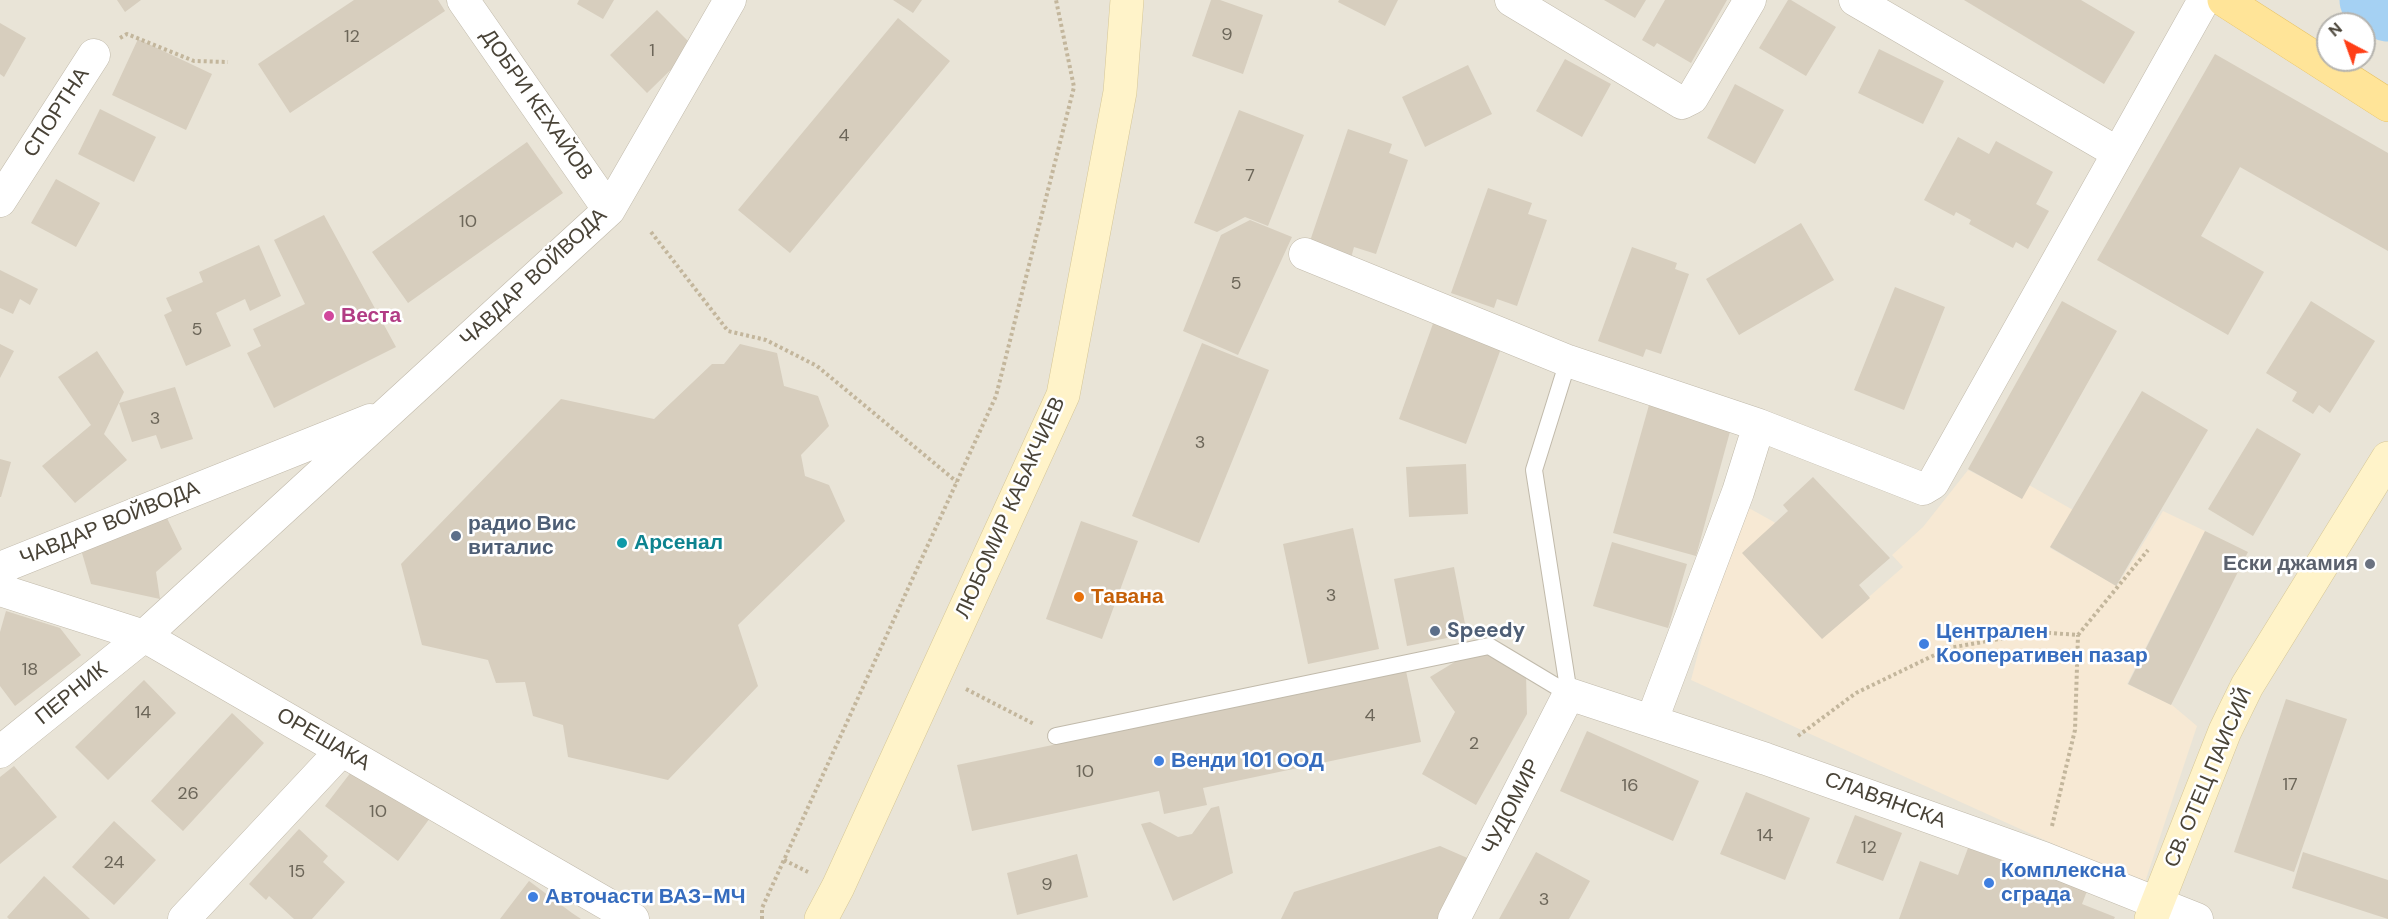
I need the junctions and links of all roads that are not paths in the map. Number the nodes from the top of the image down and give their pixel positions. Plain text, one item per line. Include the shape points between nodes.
1 (462, 0) edge
2 (730, 0) edge
3 (1127, 0) edge
4 (1511, 0) edge
5 (1750, 0) edge
6 (1855, 0) edge
7 (2204, 0) edge
8 (2224, 0) edge
9 (94, 55) road end
10 (2388, 105) edge
11 (2118, 153) junction
12 (0, 201) edge
13 (609, 210) junction
14 (1305, 254) dead end
15 (1568, 361) junction
16 (387, 413) junction
17 (1759, 425) junction
18 (2388, 458) edge
19 (0, 568) edge
20 (0, 590) edge
21 (144, 636) junction
22 (1569, 694) junction
23 (1652, 720) junction
24 (1056, 736) road end
25 (341, 751) junction
26 (0, 752) edge
27 (2154, 910) edge
28 (184, 919) edge
29 (633, 919) edge
30 (821, 919) edge
31 (1454, 919) edge
32 (2197, 919) edge

1 - 13 street, ДОБРИ КЕХАЙОВ
2 - 13 street, ЧАВДАР ВОЙВОДА
3 - 30 street, ЛЮБОМИР КАБАКЧИЕВ via 1120,92 1063,395
4 - 5 street via 1682,103 1692,98
6 - 11 street
7 - 11 street
8 - 10 main road
9 - 12 street, СПОРТНА
11 - 17 street via 1933,483 1923,489
13 - 16 street, ЧАВДАР ВОЙВОДА
14 - 15 street
15 - 17 street
15 - 22 lane via 1534,470
16 - 19 street, ЧАВДАР ВОЙВОДА
16 - 21 street, ЧАВДАР ВОЙВОДА
17 - 23 street via 1738,492
18 - 27 street, СВ. ОТЕЦ ПАИСИЙ via 2247,686 2225,731
20 - 21 street, ОРЕШАКА
21 - 25 street, ОРЕШАКА
21 - 26 street, ПЕРНИК
22 - 23 street, СЛАВЯНСКА
22 - 24 lane via 1489,646
22 - 31 street, ЧУДОМИР
23 - 27 street, СЛАВЯНСКА via 2044,858
25 - 28 street
25 - 29 street, ОРЕШАКА
27 - 32 street, СЛАВЯНСКА

